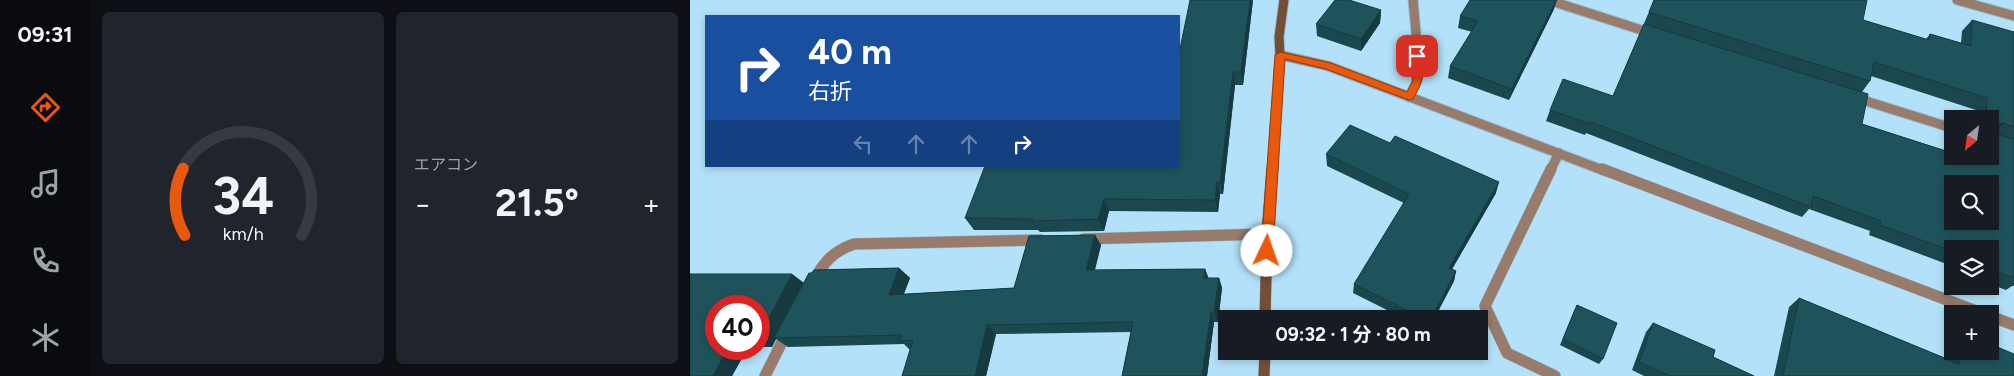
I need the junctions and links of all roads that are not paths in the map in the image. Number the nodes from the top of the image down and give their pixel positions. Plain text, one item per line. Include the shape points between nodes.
1 (1284, 0) edge
2 (1414, 0) edge
3 (1548, 0) edge
4 (1957, 0) edge
5 (2014, 16) edge
6 (1661, 36) edge
7 (1280, 55) junction
8 (1840, 92) edge
9 (1409, 97) junction
10 (1944, 125) edge
11 (1560, 153) junction
12 (1267, 234) junction
13 (1070, 239) edge
14 (1051, 240) edge
15 (810, 288) edge
16 (1960, 305) edge
17 (1266, 310) edge
18 (1999, 319) edge
19 (792, 323) edge
20 (2014, 325) edge
21 (1265, 360) edge
22 (765, 376) edge
23 (1264, 376) edge
24 (1556, 376) edge

1 - 7 street
2 - 9 street via 1419,66 1417,82
3 - 6 street
4 - 5 street
7 - 9 street via 1328,66
7 - 12 street
8 - 10 street
9 - 11 street
11 - 16 street
11 - 24 street via 1485,306 1507,353
12 - 13 street
12 - 17 street
14 - 15 street via 854,244 841,248 824,262
18 - 20 street
19 - 22 street
21 - 23 street

